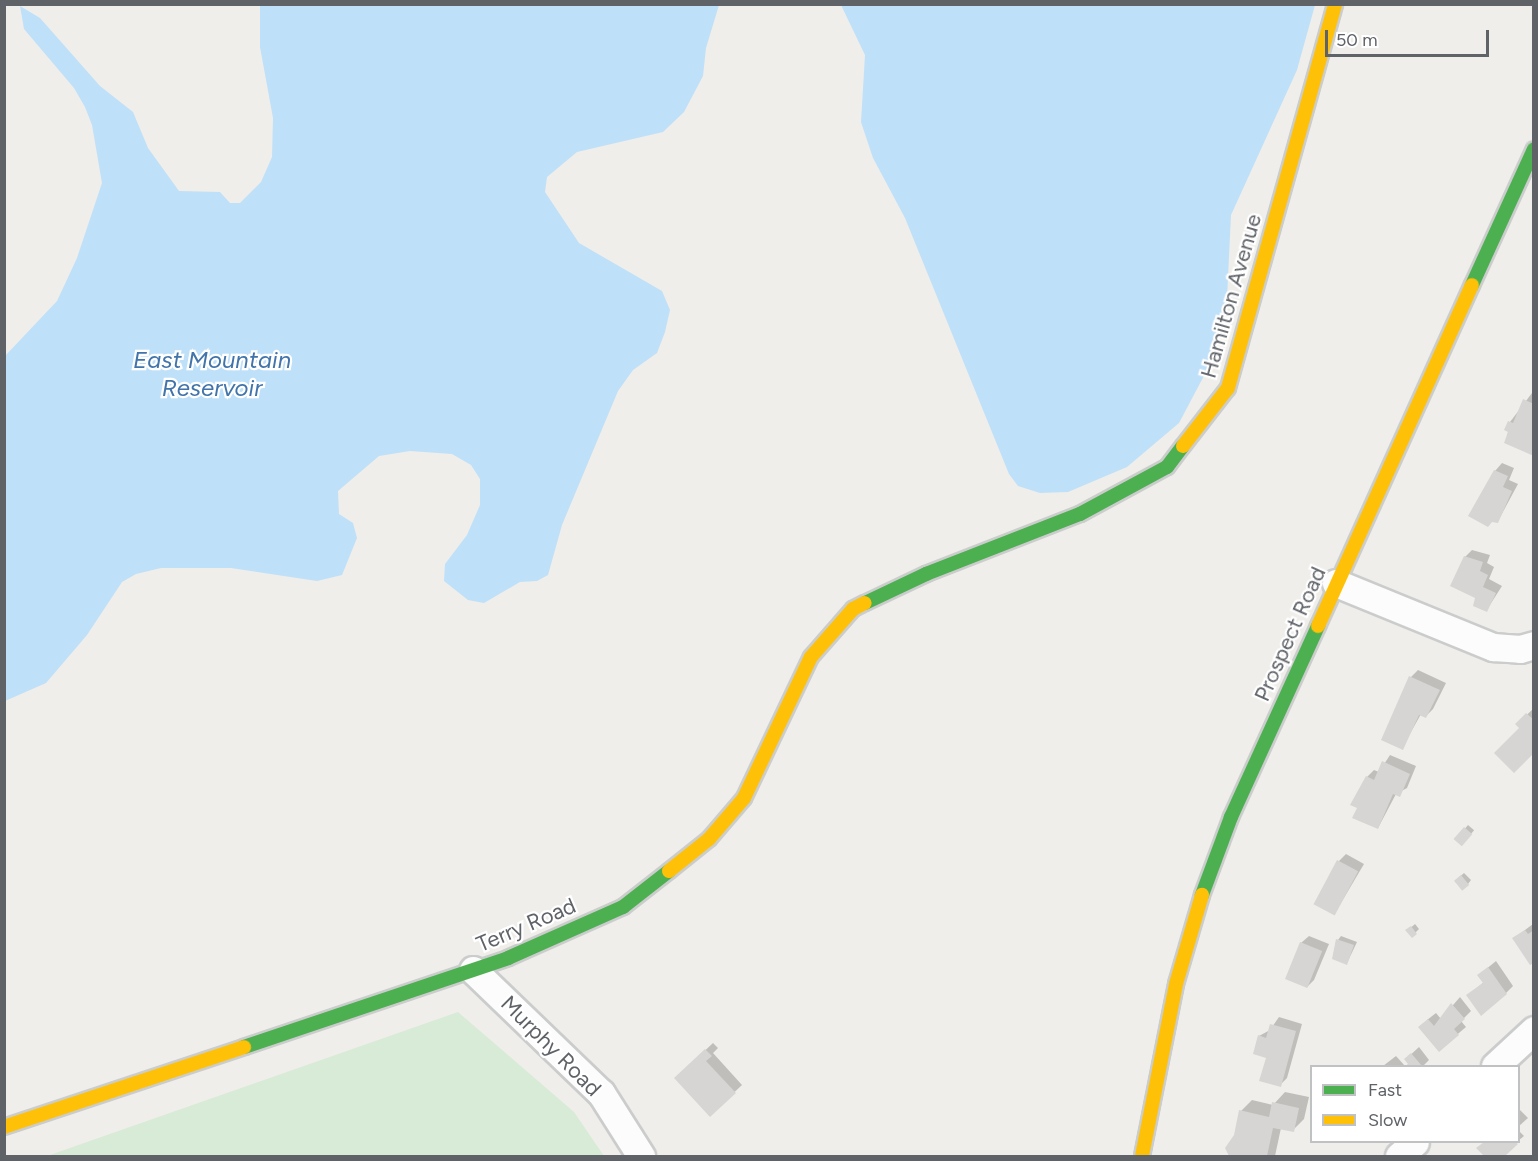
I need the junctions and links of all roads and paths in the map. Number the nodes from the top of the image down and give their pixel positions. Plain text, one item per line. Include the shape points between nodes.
1 (1335, 4) edge
2 (1533, 149) edge
3 (926, 574) joint
4 (1336, 583) junction
5 (1533, 645) edge
6 (473, 970) junction
7 (1533, 1030) edge
8 (1496, 1065) edge
9 (4, 1126) edge
10 (1414, 1143) edge
11 (641, 1156) edge
12 (1142, 1156) edge
13 (1399, 1156) edge

1 - 3 street, Hamilton Avenue via 1228,387 1167,467 1080,514
2 - 4 street, Prospect Road
3 - 6 street, Terry Road via 853,609 811,657 744,798 709,839 623,907
4 - 5 street via 1493,647 1520,649
4 - 12 street, Prospect Road via 1231,817 1196,910 1155,1076
6 - 9 street, Terry Road
6 - 11 street, Murphy Road via 601,1093
7 - 8 street
10 - 13 street

